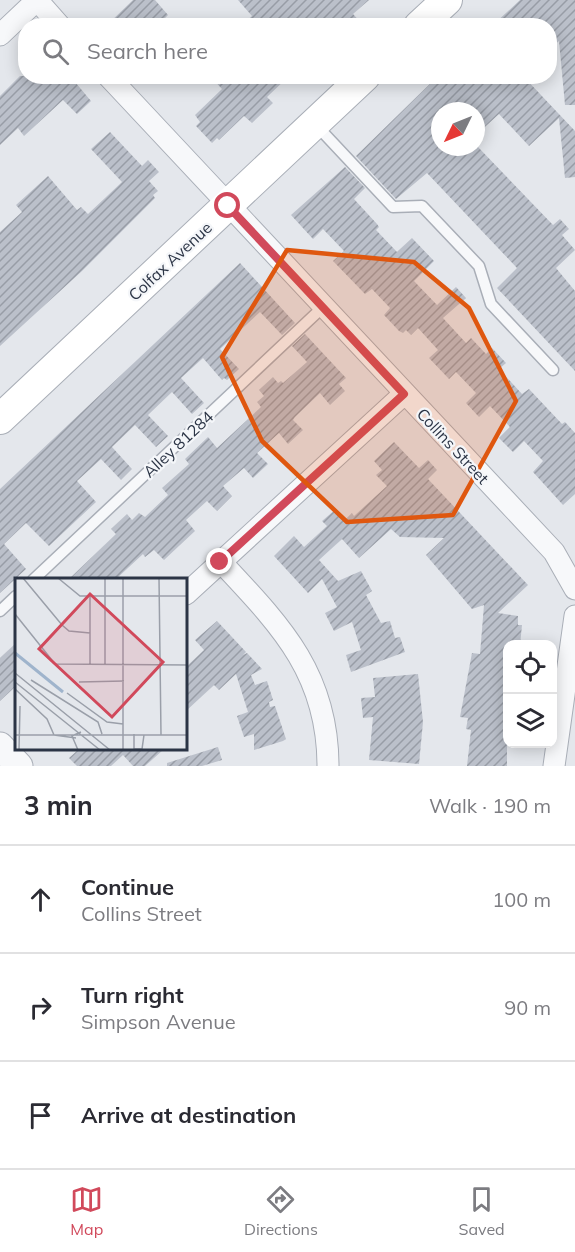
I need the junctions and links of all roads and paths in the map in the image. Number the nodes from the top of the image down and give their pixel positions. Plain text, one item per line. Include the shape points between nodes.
1 (37, 0) edge
2 (447, 0) edge
3 (53, 18) edge
4 (428, 18) edge
5 (0, 35) edge
6 (115, 84) edge
7 (356, 84) edge
8 (315, 123) junction
9 (228, 206) junction
10 (323, 307) junction
11 (553, 370) dead end
12 (404, 394) junction
13 (0, 418) edge
14 (220, 562) junction
15 (35, 578) edge
16 (575, 589) edge
17 (188, 592) edge
18 (15, 597) edge
19 (0, 611) edge
20 (575, 616) edge
21 (328, 766) edge
22 (554, 766) edge

1 - 3 street
1 - 5 street
2 - 4 main road
6 - 9 street, Collins Street
7 - 8 main road, Colfax Avenue
8 - 9 main road, Colfax Avenue
8 - 11 lane via 393,207 422,206 479,266 491,304
9 - 10 street, Collins Street
9 - 13 main road, Colfax Avenue
10 - 12 street, Collins Street
10 - 15 lane, Alley 81284
12 - 14 street
12 - 16 street, Collins Street via 554,552
14 - 17 street
14 - 21 street via 285,632 318,691
18 - 19 lane
20 - 22 street

